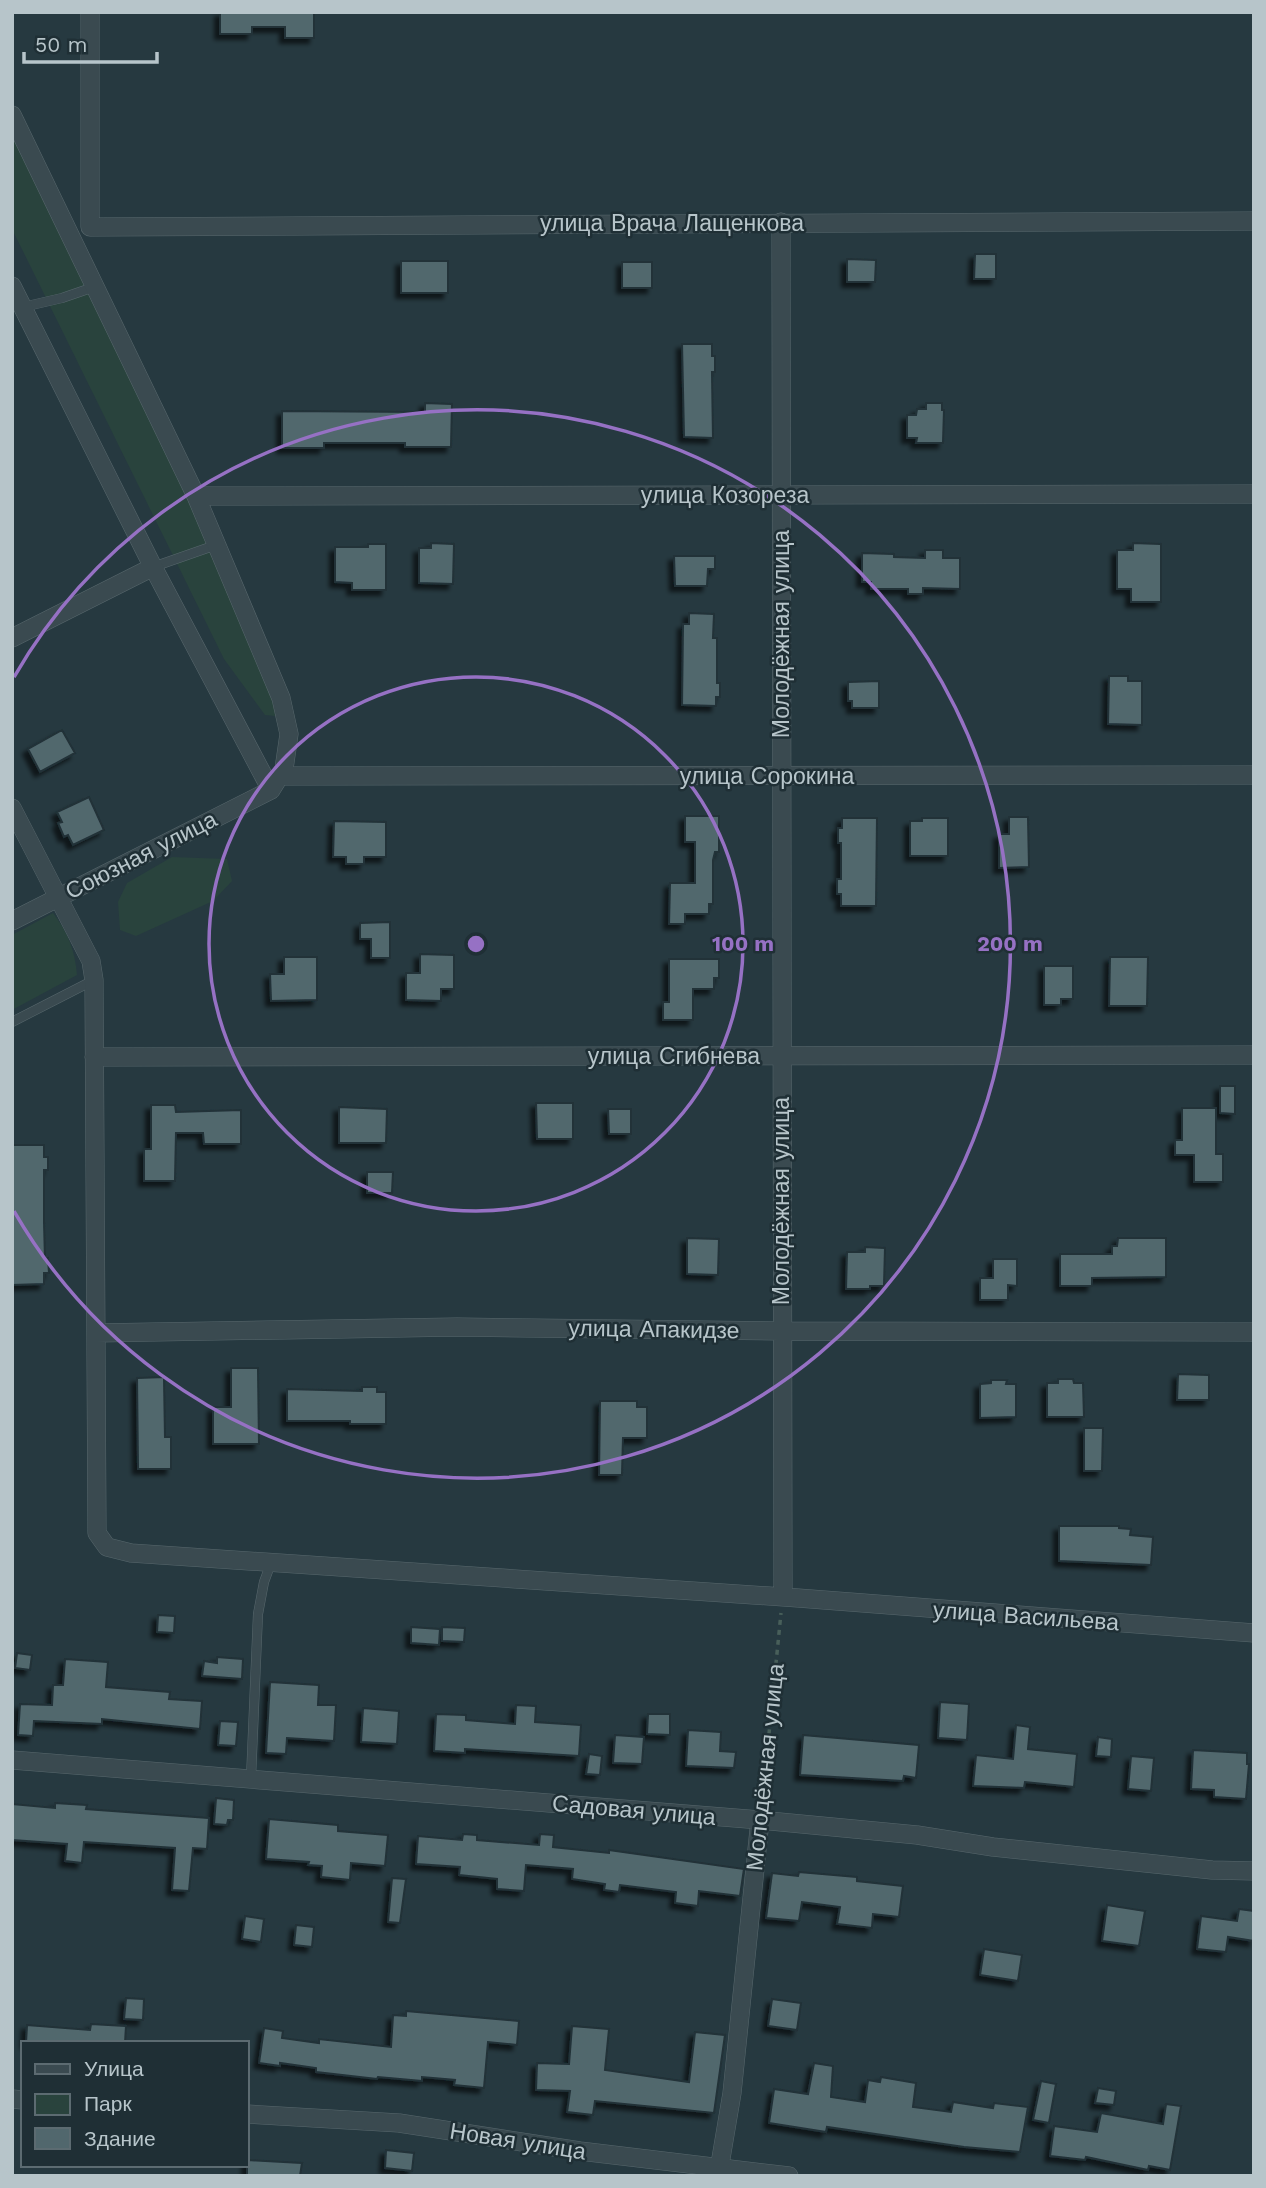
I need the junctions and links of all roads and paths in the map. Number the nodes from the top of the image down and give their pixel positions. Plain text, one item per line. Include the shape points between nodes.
1 (90, 12) edge
2 (12, 115) edge
3 (1254, 221) edge
4 (781, 222) junction
5 (90, 227) junction
6 (72, 242) junction
7 (12, 286) edge
8 (94, 287) junction
9 (23, 307) junction
10 (1254, 494) edge
11 (781, 495) junction
12 (196, 496) junction
13 (216, 545) junction
14 (153, 567) junction
15 (12, 638) edge
16 (1254, 775) edge
17 (781, 776) junction
18 (275, 783) junction
19 (12, 808) edge
20 (58, 897) junction
21 (12, 921) edge
22 (94, 980) junction
23 (12, 1022) edge
24 (1254, 1055) edge
25 (782, 1056) junction
26 (94, 1057) junction
27 (781, 1331) junction
28 (96, 1332) junction
29 (1254, 1332) edge
30 (271, 1563) junction
31 (790, 1598) junction
32 (1254, 1633) edge
33 (12, 1759) edge
34 (250, 1778) junction
35 (760, 1820) junction
36 (1254, 1871) edge
37 (248, 2114) edge
38 (719, 2172) edge
39 (789, 2176) edge

1 - 5 street
2 - 6 street
3 - 4 street, улица Врача Лащенкова
4 - 5 street, улица Врача Лащенкова
4 - 11 street, Молодёжная улица
5 - 6 lane
6 - 8 street
7 - 9 street
8 - 9 lane
8 - 12 street
9 - 14 street
10 - 11 street, улица Козореза
11 - 12 street, улица Козореза
11 - 17 street, Молодёжная улица
12 - 13 street
13 - 14 lane
13 - 18 street via 281,698 289,734 284,769
14 - 15 street
14 - 18 street
16 - 17 street, улица Сорокина
17 - 18 street, улица Сорокина
17 - 25 street, Молодёжная улица
18 - 20 street, Союзная улица
19 - 20 street, улица Васильева
20 - 21 street, Союзная улица
20 - 22 street, улица Васильева via 91,961
22 - 23 lane
22 - 26 street, улица Васильева
24 - 25 street, улица Сгибнева
25 - 26 street, улица Сгибнева
25 - 27 street, Молодёжная улица
26 - 28 street, улица Васильева
27 - 28 street, улица Апакидзе via 457,1327
27 - 29 street, улица Апакидзе
27 - 31 street, Молодёжная улица
28 - 30 street, улица Васильева via 97,1533 107,1547 131,1553
30 - 31 street, улица Васильева
30 - 34 lane via 258,1614
31 - 32 street, улица Васильева
31 - 35 path, Молодёжная улица
33 - 34 street, Садовая улица
34 - 35 street, Садовая улица
35 - 36 street, Садовая улица
35 - 38 street, Молодёжная улица via 732,2093
37 - 38 street, Новая улица via 399,2123
38 - 39 street, Новая улица

